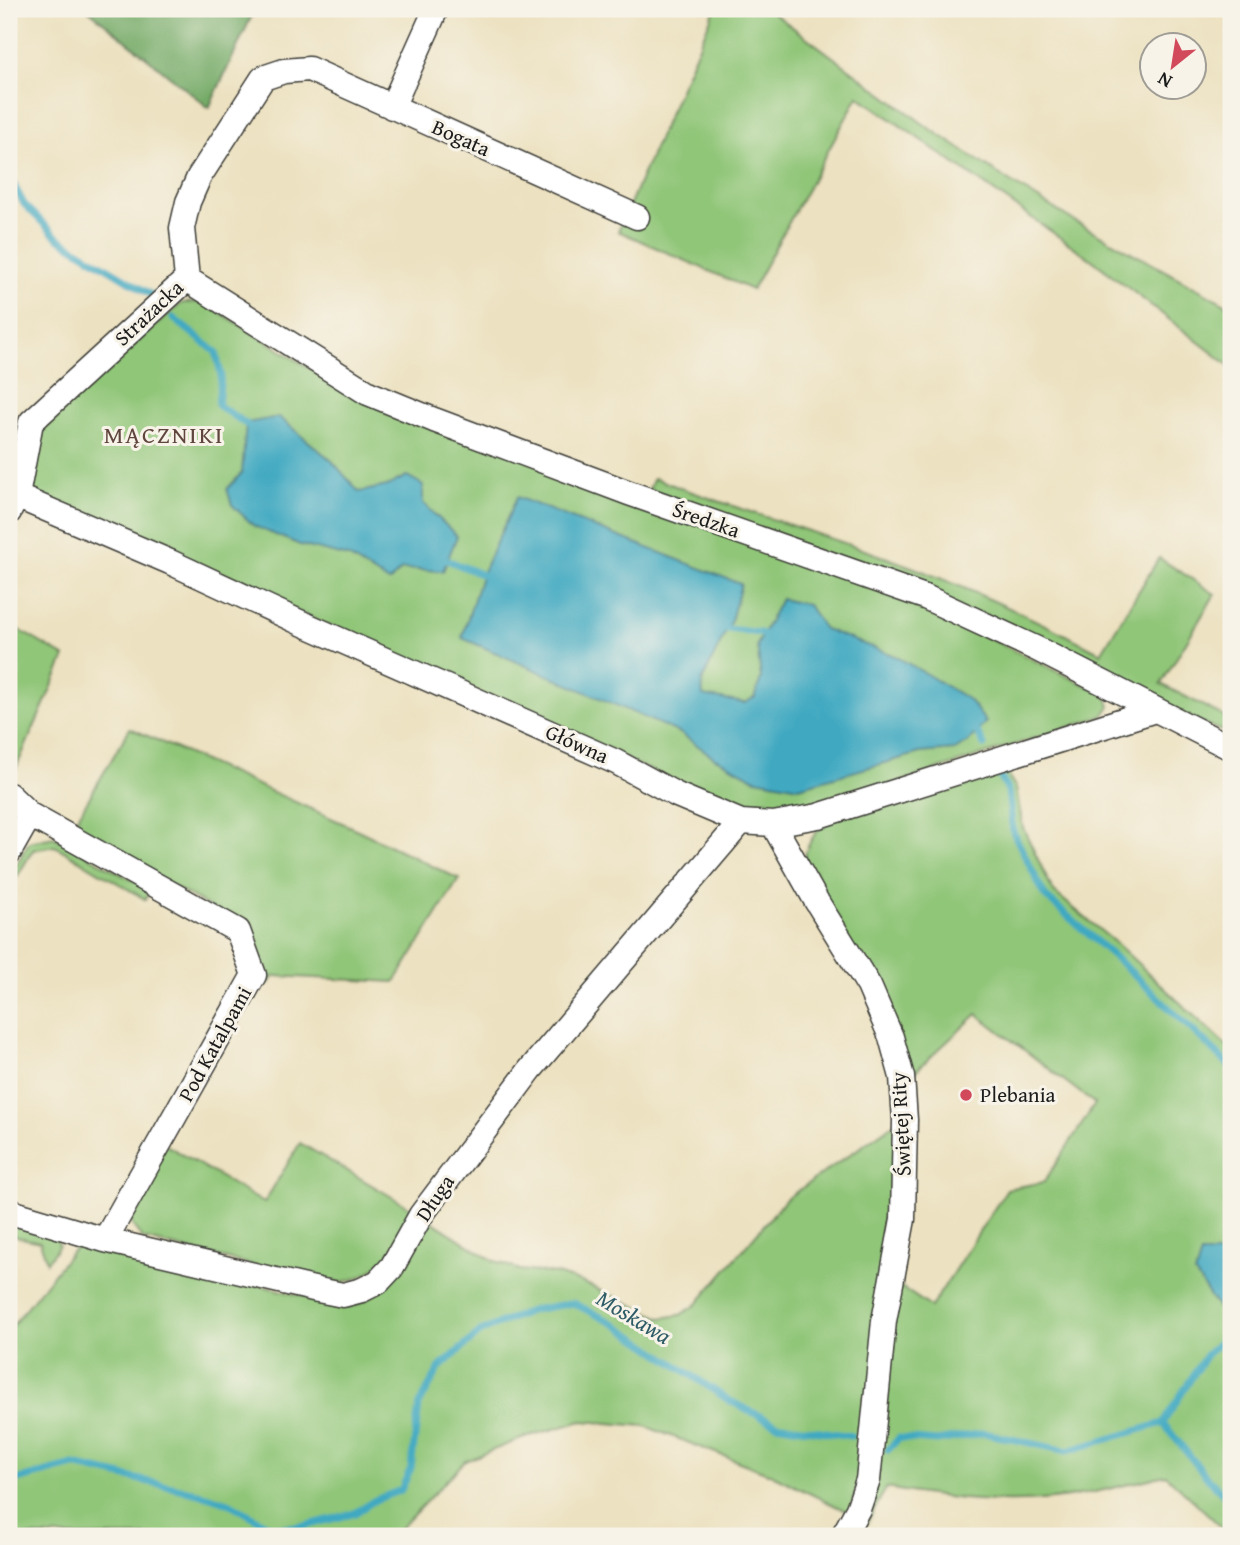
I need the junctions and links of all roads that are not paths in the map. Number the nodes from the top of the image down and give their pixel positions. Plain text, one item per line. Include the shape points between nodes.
1 (436, 9) edge
2 (284, 71) joint
3 (392, 107) junction
4 (637, 217) dead end
5 (187, 279) junction
6 (32, 422) junction
7 (9, 439) edge
8 (11, 500) edge
9 (1155, 710) junction
10 (1231, 748) edge
11 (9, 795) edge
12 (30, 815) junction
13 (741, 822) junction
14 (773, 824) junction
15 (9, 852) edge
16 (9, 1208) edge
17 (106, 1240) junction
18 (843, 1536) edge

1 - 3 street
2 - 3 street, Bogata via 309,69
2 - 5 street, Strażacka via 263,78 199,177 182,228
3 - 4 street, Bogata
5 - 6 street, Strażacka
5 - 9 street, Średzka via 368,393 629,493 925,597
6 - 7 street, Strażacka
6 - 8 street
8 - 13 street, Główna via 616,762
9 - 10 street, Średzka
9 - 14 street, Główna via 818,816
11 - 12 street, Pod Katalpami
12 - 15 street
12 - 17 street, Pod Katalpami via 237,931 254,975
13 - 14 street, Główna
13 - 17 street, Długa via 530,1070 421,1215 392,1267 378,1282 343,1295
14 - 18 street, Świętej Rity via 869,986 902,1077 903,1219 884,1321 868,1480
16 - 17 street, Długa

